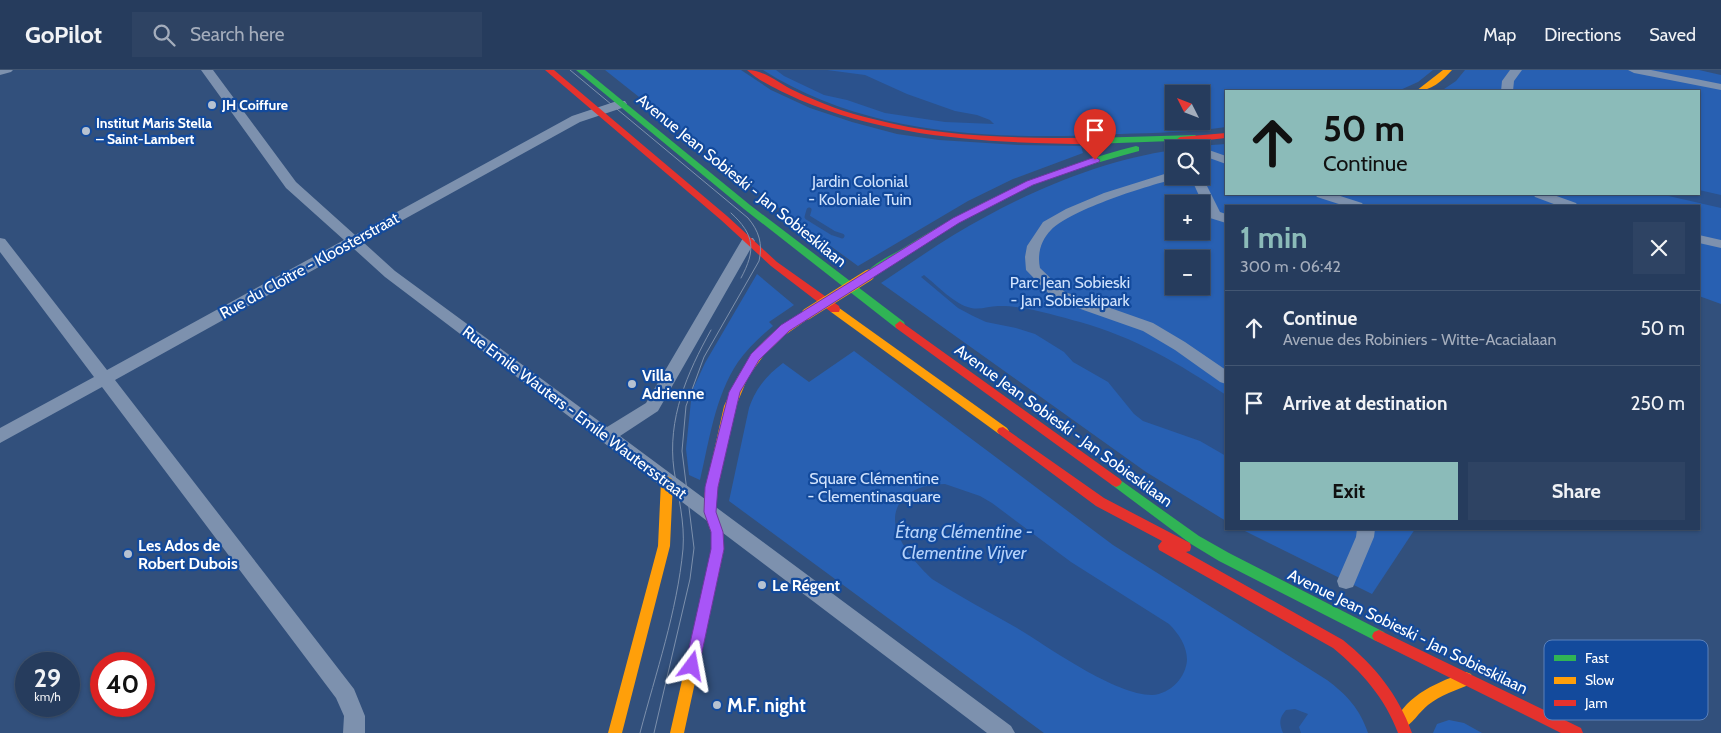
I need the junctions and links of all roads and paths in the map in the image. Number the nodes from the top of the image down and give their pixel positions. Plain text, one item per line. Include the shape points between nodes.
1 (7, 70) edge
2 (207, 70) edge
3 (549, 70) edge
4 (580, 70) edge
5 (751, 70) edge
6 (1448, 70) edge
7 (1516, 70) edge
8 (1634, 70) edge
9 (0, 72) edge
10 (1721, 87) edge
11 (1422, 90) edge
12 (1507, 90) edge
13 (621, 104) junction
14 (598, 111) junction
15 (1225, 135) edge
16 (1207, 140) edge
17 (1165, 143) edge
18 (1165, 148) edge
19 (1221, 158) edge
20 (1210, 164) edge
21 (1165, 178) edge
22 (1200, 185) edge
23 (1326, 195) edge
24 (1543, 195) edge
25 (1354, 205) edge
26 (1568, 205) edge
27 (1225, 219) edge
28 (1700, 239) edge
29 (352, 241) junction
30 (748, 241) junction
31 (0, 242) edge
32 (1721, 244) edge
33 (1225, 377) edge
34 (104, 378) junction
35 (0, 436) edge
36 (607, 436) junction
37 (667, 481) junction
38 (1116, 510) junction
39 (710, 512) junction
40 (1366, 530) edge
41 (1346, 581) dead end
42 (1309, 614) dead end
43 (1466, 679) junction
44 (1443, 682) junction
45 (1464, 693) dead end
46 (1544, 717) edge
47 (1550, 720) edge
48 (1404, 727) edge
49 (354, 733) edge
50 (615, 733) edge
51 (677, 733) edge
52 (1004, 733) edge
53 (1576, 733) edge

1 - 9 street
2 - 29 street, Rue Emile Wauters - Emile Wautersstraat via 291,185
3 - 14 street, Avenue Jean Sobieski - Jan Sobieskilaan
4 - 13 street, Avenue Jean Sobieski - Jan Sobieskilaan
5 - 17 street via 827,108 915,132 1046,141
6 - 11 street
7 - 12 street via 1508,81
8 - 10 street
13 - 14 street, Rue du Cloître - Kloosterstraat
13 - 43 street, Avenue Jean Sobieski - Jan Sobieskilaan via 891,318 1195,540 1333,614
14 - 29 street, Rue du Cloître - Kloosterstraat via 576,119
14 - 30 street, Avenue Jean Sobieski - Jan Sobieskilaan
15 - 16 street
18 - 39 street, bridge via 1112,155 1030,183 956,220 785,328 763,347 735,392 711,487
19 - 20 street
21 - 33 street via 1054,221 1032,250 1033,270 1060,296 1148,327
22 - 27 street via 1215,215
23 - 25 street
24 - 26 street
28 - 32 street
29 - 34 street, Rue du Cloître - Kloosterstraat
29 - 36 street, Rue Emile Wauters - Emile Wautersstraat via 390,274
30 - 36 street via 652,407
30 - 38 street, Avenue Jean Sobieski - Jan Sobieskilaan via 774,264 1100,502
31 - 34 street
34 - 35 street, Rue du Cloître - Kloosterstraat
34 - 49 street via 343,691 354,711
36 - 37 street, Rue Emile Wauters - Emile Wautersstraat
37 - 39 street, Rue Emile Wauters - Emile Wautersstraat
37 - 50 street via 664,546
38 - 42 street, Avenue Jean Sobieski - Jan Sobieskilaan
38 - 48 street via 1178,555 1358,659 1378,681
39 - 51 street via 717,532 718,549
39 - 52 street, Rue Emile Wauters - Emile Wautersstraat
40 - 41 street
43 - 44 street
43 - 46 street, Avenue Jean Sobieski - Jan Sobieskilaan
44 - 45 street, Avenue Jean Sobieski - Jan Sobieskilaan
44 - 48 street via 1419,701
47 - 53 street, Avenue Jean Sobieski - Jan Sobieskilaan

